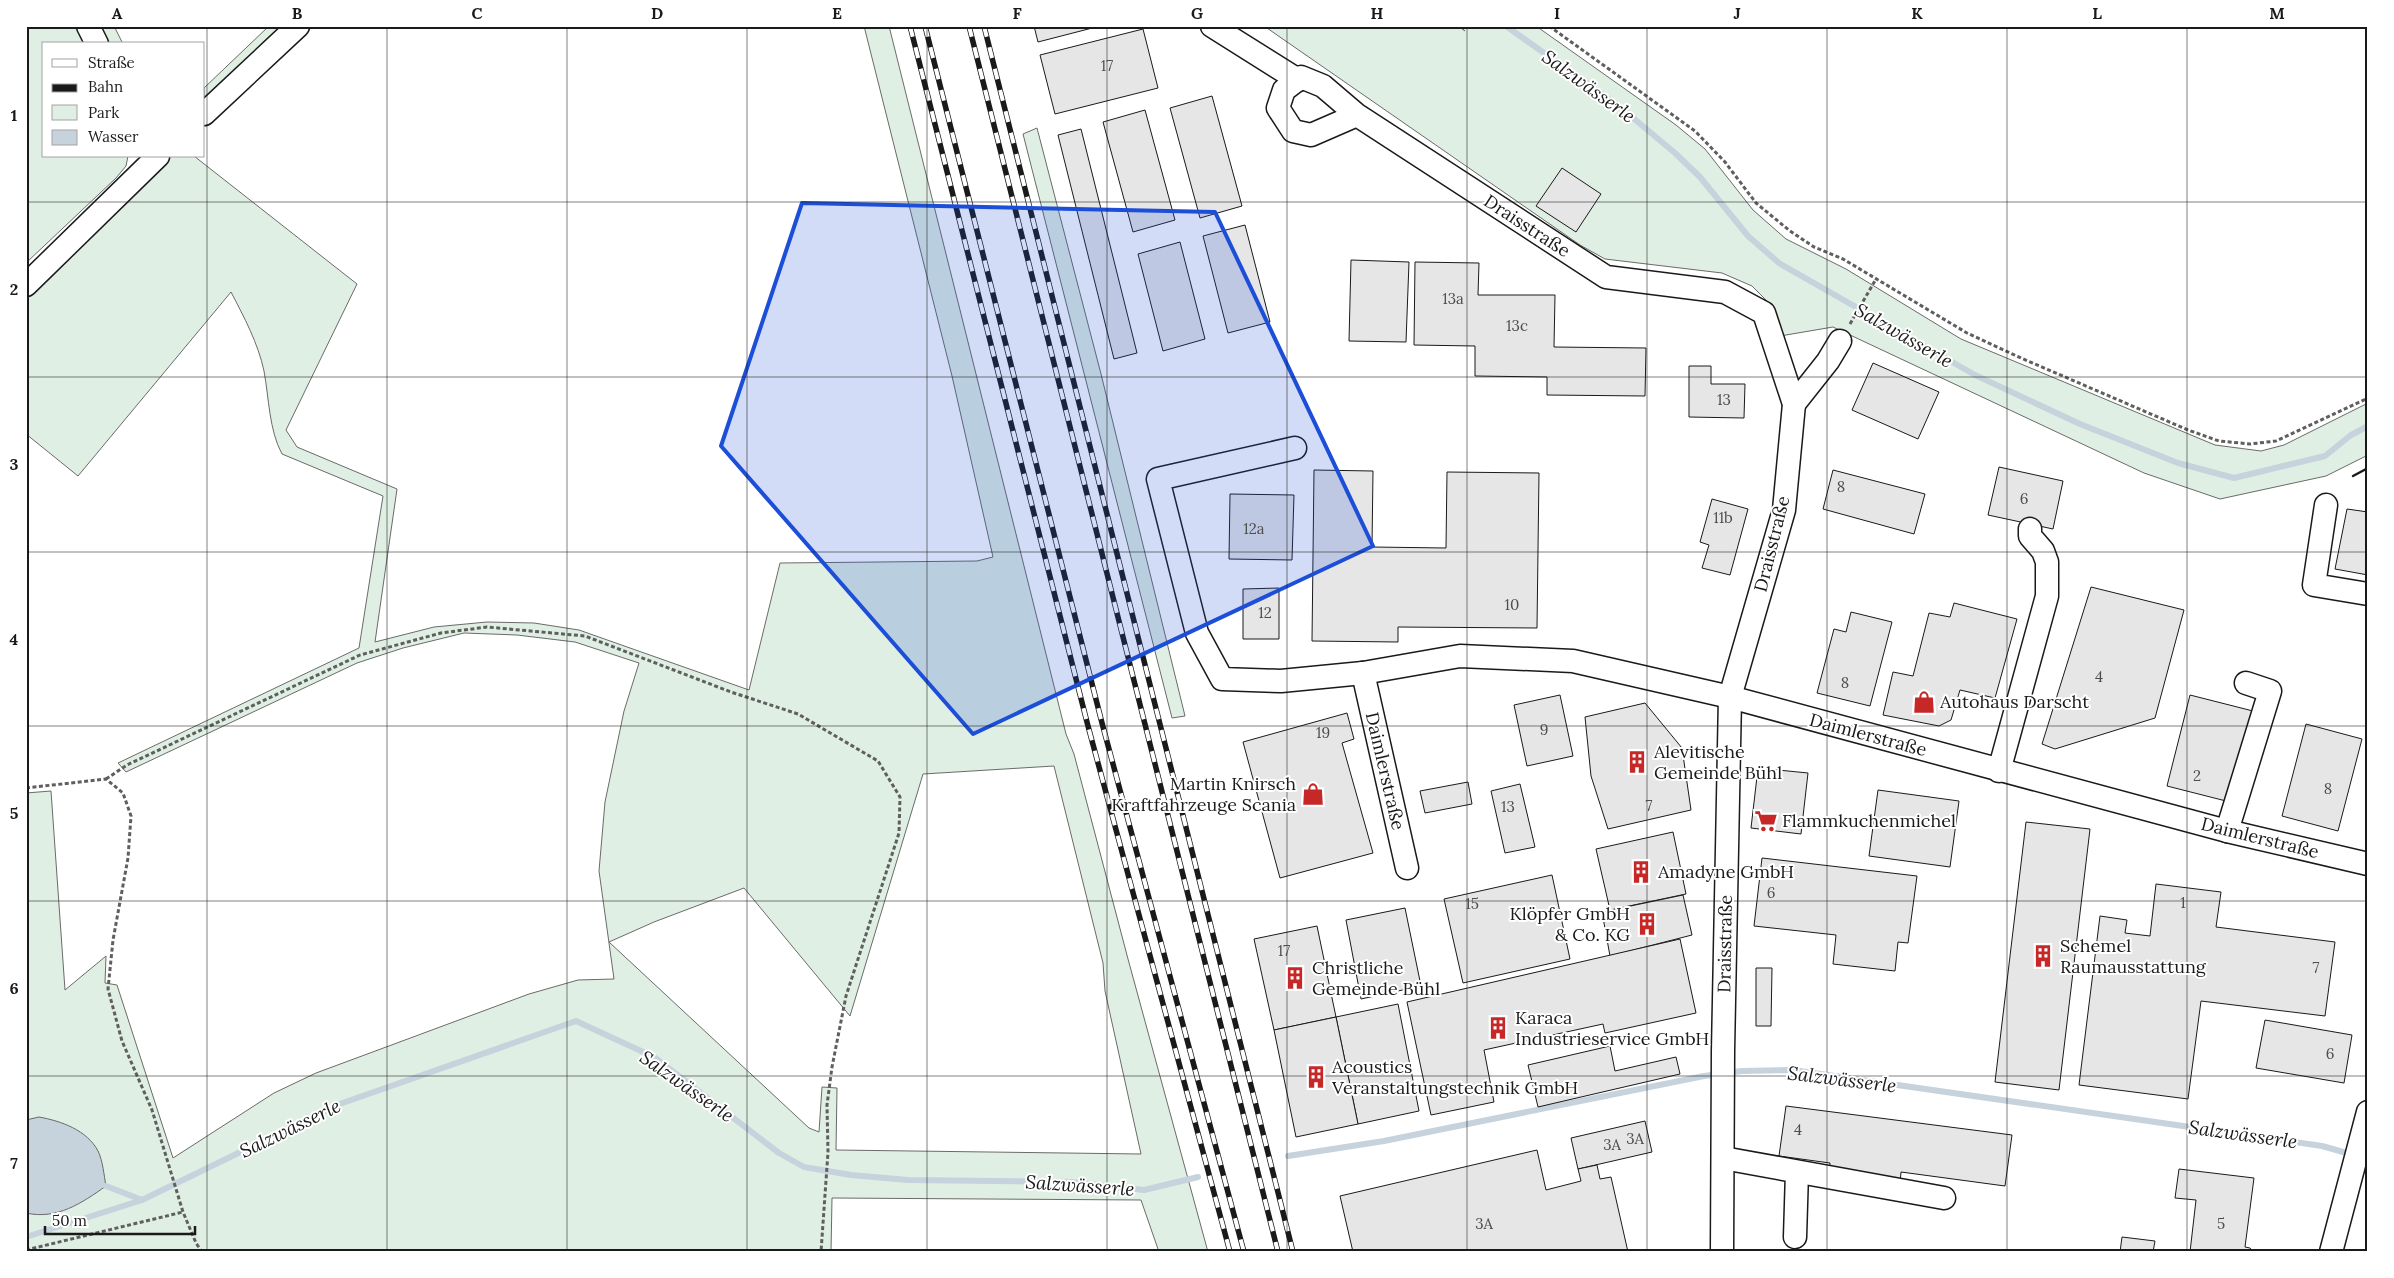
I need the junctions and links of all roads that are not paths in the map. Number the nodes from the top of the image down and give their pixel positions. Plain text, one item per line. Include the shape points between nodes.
1 (88, 26) edge
2 (298, 26) edge
3 (1212, 26) edge
4 (96, 42) edge
5 (1298, 80) junction
6 (205, 113) edge
7 (1357, 115) junction
8 (154, 158) edge
9 (26, 285) edge
10 (1840, 341) road end
11 (1794, 404) junction
12 (1295, 448) dead end
13 (2326, 505) dead end
14 (2030, 529) dead end
15 (2368, 594) edge
16 (1363, 673) junction
17 (2246, 683) dead end
18 (1730, 697) junction
19 (1999, 771) junction
20 (2227, 831) junction
21 (2368, 864) edge
22 (1407, 868) dead end
23 (2368, 1112) edge
24 (1723, 1158) junction
25 (1797, 1172) junction
26 (1944, 1198) dead end
27 (1795, 1237) dead end
28 (1722, 1252) edge
29 (2331, 1252) edge

1 - 4 street
2 - 6 street
3 - 5 street, Draisstraße
5 - 7 street, Draisstraße via 1301,77 1323,86
5 - 7 street via 1284,90 1278,108 1292,131 1311,135
7 - 11 street, Draisstraße via 1606,277 1725,292 1764,313
8 - 9 street
10 - 11 street
11 - 18 street, Draisstraße via 1784,510
12 - 16 street, Daimlerstraße via 1158,478 1198,633 1222,679 1281,681
13 - 15 street via 2314,585
14 - 19 street via 2030,536 2043,551 2047,562 2047,596
16 - 18 street, Daimlerstraße via 1460,656 1573,661
16 - 22 street, Daimlerstraße
17 - 20 street via 2270,691
18 - 19 street, Daimlerstraße
18 - 24 street, Draisstraße
19 - 20 street, Daimlerstraße
20 - 21 street, Daimlerstraße
23 - 29 street
24 - 25 street
24 - 28 street, Draisstraße
25 - 26 street
25 - 27 street

